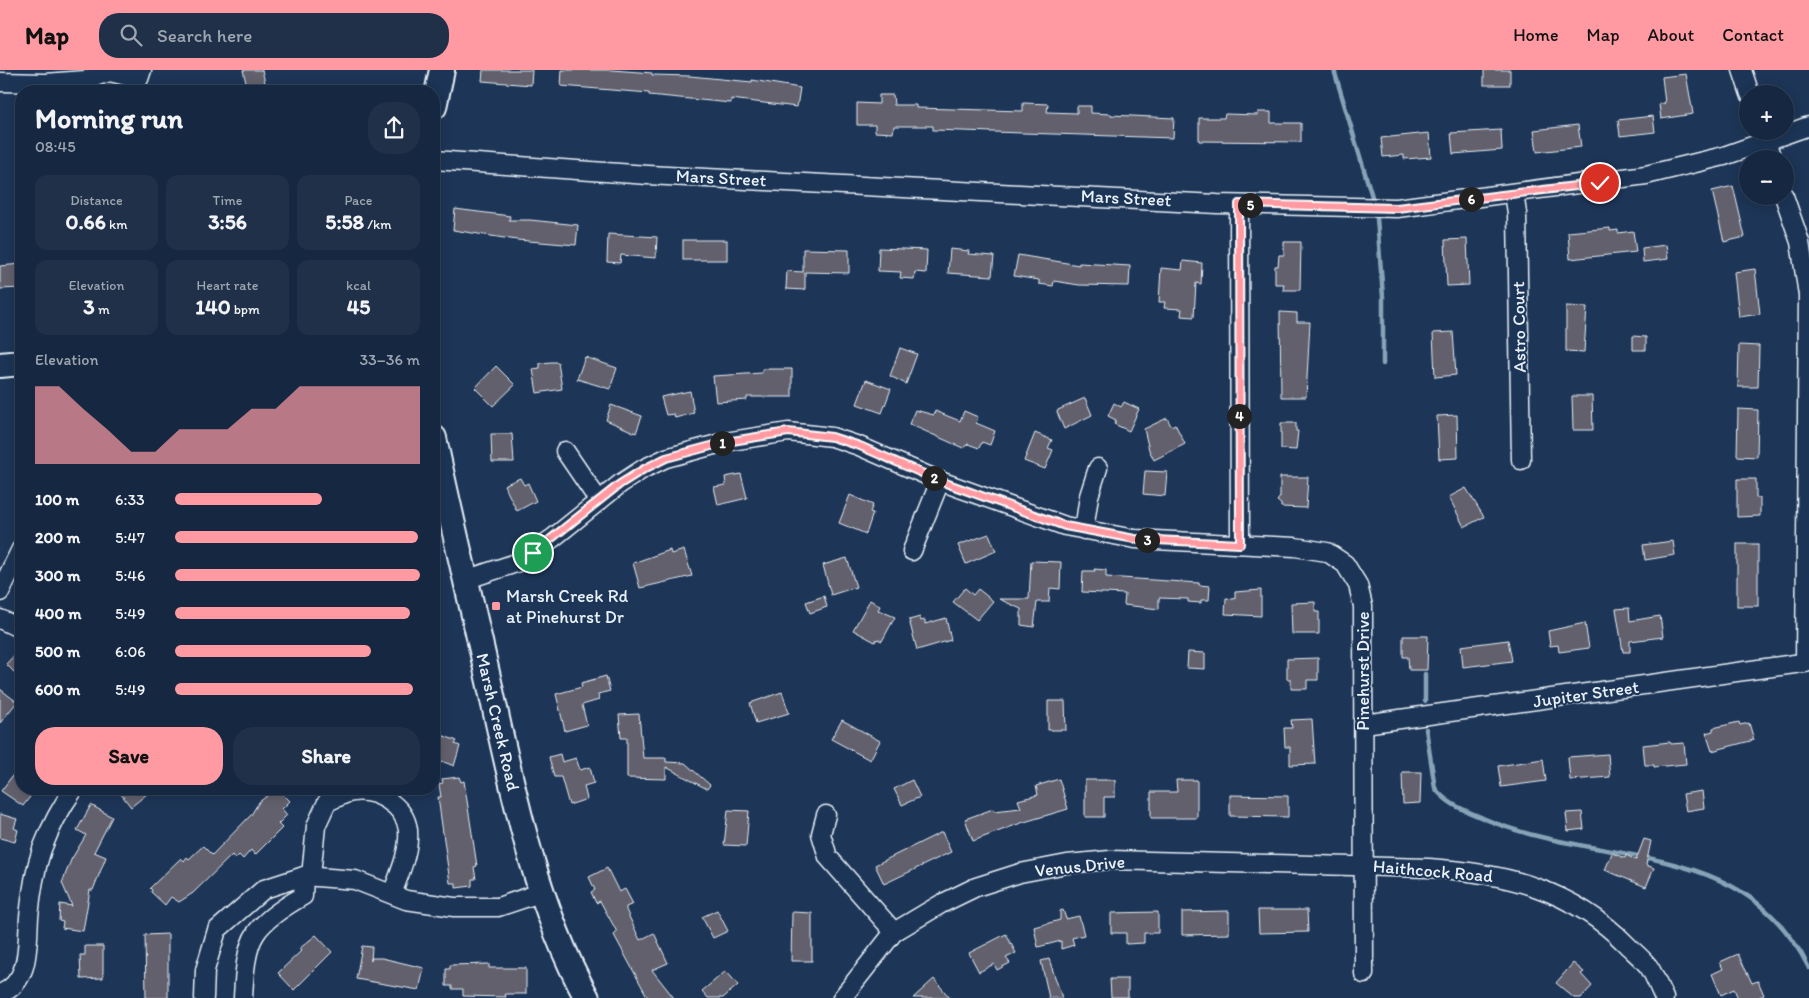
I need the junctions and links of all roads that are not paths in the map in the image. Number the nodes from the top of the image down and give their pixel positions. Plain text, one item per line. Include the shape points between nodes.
1 (142, 70) edge
2 (442, 70) edge
3 (1742, 70) edge
4 (0, 82) edge
5 (439, 85) edge
6 (1747, 85) edge
7 (1809, 126) edge
8 (1767, 144) edge
9 (440, 160) edge
10 (1514, 193) junction
11 (1239, 204) junction
12 (1787, 205) edge
13 (15, 364) edge
14 (0, 365) edge
15 (565, 451) dead end
16 (1521, 460) dead end
17 (440, 465) edge
18 (1098, 468) dead end
19 (940, 481) junction
20 (598, 501) junction
21 (1084, 530) junction
22 (1240, 544) junction
23 (912, 551) dead end
24 (15, 561) edge
25 (466, 580) junction
26 (0, 592) edge
27 (0, 619) edge
28 (15, 626) edge
29 (1807, 663) edge
30 (1364, 724) junction
31 (70, 795) edge
32 (345, 795) edge
33 (378, 795) edge
34 (826, 816) dead end
35 (1363, 865) junction
36 (308, 876) junction
37 (542, 892) junction
38 (392, 894) junction
39 (228, 920) junction
40 (894, 932) junction
41 (255, 937) junction
42 (1364, 974) dead end
43 (0, 994) edge
44 (204, 998) edge
45 (243, 998) edge
46 (587, 998) edge
47 (842, 998) edge
48 (1664, 998) edge

1 - 4 street via 139,79 110,72 84,80
2 - 5 street
3 - 6 street
7 - 8 street, Mars Street
8 - 10 street, Mars Street via 1646,175
9 - 11 street, Mars Street via 648,175
10 - 11 street, Mars Street via 1397,208
10 - 16 street, Astro Court
11 - 22 street
12 - 29 street via 1800,242 1808,295
13 - 14 street
15 - 20 street
17 - 25 street, Marsh Creek Road
18 - 21 street via 1088,496
19 - 20 street, Pinehurst Drive via 860,446 832,437 788,432 726,442 666,458
19 - 21 street, Pinehurst Drive
19 - 23 street
20 - 25 street, Pinehurst Drive via 516,563
21 - 22 street, Pinehurst Drive via 1135,539
22 - 30 street, Pinehurst Drive via 1327,552 1345,564 1358,585 1364,606
24 - 26 street
25 - 37 street, Marsh Creek Road via 509,774
27 - 28 street
29 - 30 street, Jupiter Street
30 - 35 street, Pinehurst Drive
31 - 43 street via 42,850 32,892 26,960 20,978
32 - 36 street via 327,802 316,826
33 - 38 street via 400,809 408,830 404,860
34 - 40 street via 821,834 828,857
35 - 40 street, Venus Drive via 1110,860 1067,864 1020,873 976,887
35 - 42 street, Pinehurst Drive
35 - 48 street, Haithcock Road via 1469,871 1517,880 1561,898 1608,926 1649,967
36 - 38 street via 355,880
36 - 39 street via 264,889
36 - 41 street via 303,896 286,906
37 - 38 street via 498,907 454,906 406,900
37 - 46 street, Marsh Creek Road via 566,955
39 - 41 street
39 - 44 street via 217,930 205,970
40 - 47 street, Venus Drive
41 - 45 street via 245,965

